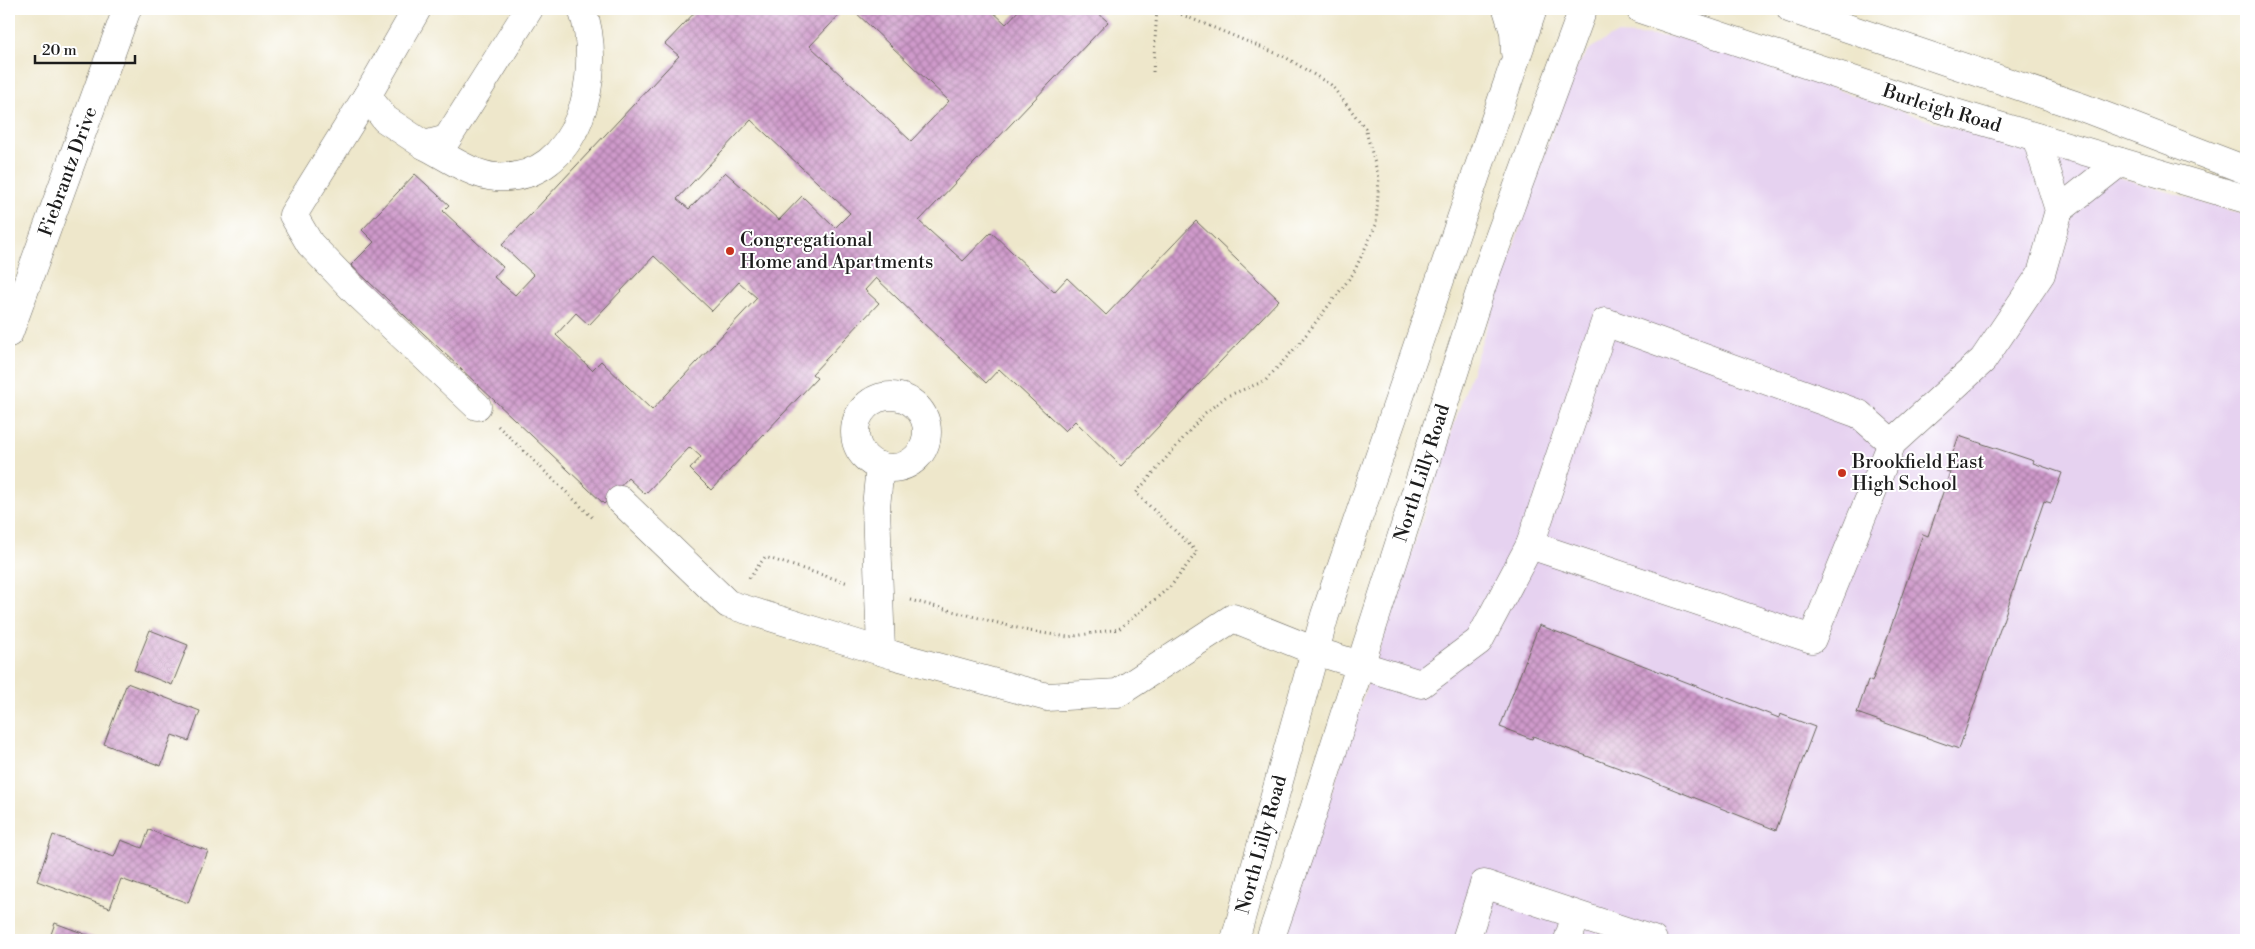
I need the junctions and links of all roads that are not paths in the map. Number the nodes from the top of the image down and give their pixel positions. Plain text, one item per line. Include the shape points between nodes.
1 (126, 9) edge
2 (417, 9) edge
3 (529, 9) edge
4 (582, 9) edge
5 (1507, 9) edge
6 (1532, 9) edge
7 (1583, 9) edge
8 (1640, 9) edge
9 (1791, 9) edge
10 (1515, 58) junction
11 (367, 96) junction
12 (2036, 137) junction
13 (424, 145) junction
14 (2120, 162) junction
15 (2246, 170) edge
16 (2246, 199) edge
17 (2059, 210) junction
18 (9, 333) edge
19 (477, 406) road end
20 (1892, 443) junction
21 (880, 466) dead end
22 (620, 500) road end
23 (1530, 545) junction
24 (881, 651) junction
25 (1315, 651) junction
26 (1360, 665) junction
27 (1576, 915) junction
28 (1235, 940) edge
29 (1270, 940) edge
30 (1466, 940) edge
31 (1568, 940) edge
32 (1653, 940) edge

1 - 18 street, Fiebrantz Drive
2 - 11 street
3 - 13 street via 447,139
4 - 13 street via 589,55 585,102 573,134 550,161 530,172 495,177 481,174
5 - 10 street via 1514,32
6 - 10 street, North Lilly Road
7 - 26 street, North Lilly Road via 1486,273
8 - 12 street, Burleigh Road via 1925,104
9 - 15 street via 2084,108
10 - 25 street, North Lilly Road via 1414,347
11 - 13 street via 385,119
11 - 19 street via 293,215 310,244 357,293
12 - 14 street, Burleigh Road
12 - 17 street
14 - 16 street, Burleigh Road
14 - 17 street
17 - 20 street via 2041,274 1983,360
20 - 23 street via 1812,639
20 - 23 street via 1859,414 1605,322
21 - 24 street via 876,507
22 - 24 street via 728,604
23 - 26 street via 1479,641 1421,684
24 - 25 street via 1047,697 1118,693 1233,618
25 - 26 street
25 - 28 street, North Lilly Road
26 - 29 street, North Lilly Road
27 - 30 street via 1484,884
27 - 31 street
27 - 32 street

